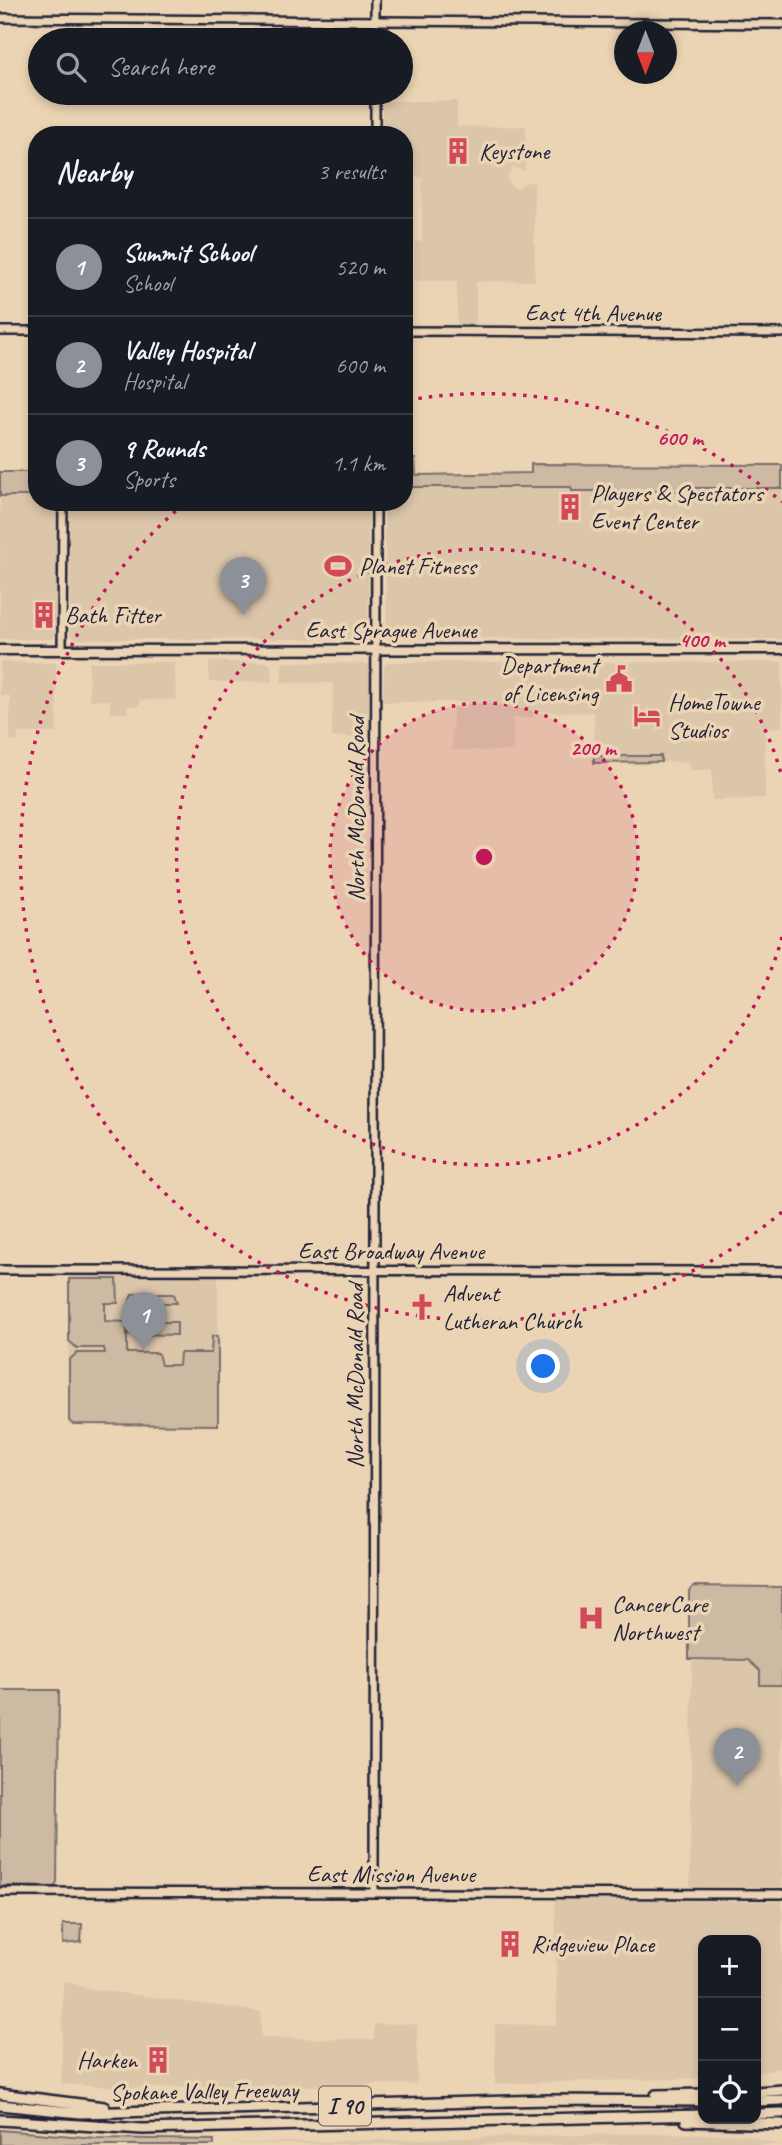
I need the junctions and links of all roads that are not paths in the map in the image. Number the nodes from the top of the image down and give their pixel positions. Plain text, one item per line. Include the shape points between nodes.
1 (375, 0) edge
2 (0, 18) edge
3 (375, 21) junction
4 (782, 24) edge
5 (375, 28) edge
6 (375, 105) edge
7 (375, 126) edge
8 (0, 331) edge
9 (28, 331) edge
10 (413, 331) edge
11 (782, 333) edge
12 (63, 511) edge
13 (376, 511) edge
14 (782, 649) edge
15 (0, 650) edge
16 (62, 650) junction
17 (376, 650) junction
18 (0, 1270) edge
19 (374, 1270) junction
20 (782, 1271) edge
21 (0, 1892) edge
22 (374, 1893) junction
23 (782, 1894) edge
24 (782, 2090) edge
25 (761, 2092) edge
26 (0, 2094) edge
27 (698, 2094) edge
28 (547, 2100) junction
29 (782, 2100) edge
30 (761, 2101) edge
31 (698, 2102) edge
32 (0, 2105) edge
33 (144, 2110) junction
34 (782, 2113) edge
35 (761, 2114) edge
36 (698, 2115) edge
37 (548, 2119) junction
38 (0, 2120) edge
39 (782, 2124) edge

1 - 3 street
2 - 3 street
3 - 4 street
3 - 5 street
6 - 7 street
8 - 9 street
10 - 11 street, East 4th Avenue
12 - 16 street
13 - 17 street, North McDonald Road
14 - 17 main road, East Sprague Avenue
15 - 16 main road, East Sprague Avenue
16 - 17 main road, East Sprague Avenue
17 - 19 street, North McDonald Road
18 - 19 street, East Broadway Avenue
19 - 20 street, East Broadway Avenue
19 - 22 street, North McDonald Road
21 - 22 street, East Mission Avenue
22 - 23 street, East Mission Avenue
24 - 25 highway
26 - 33 highway
27 - 28 highway
28 - 31 highway, Spokane Valley Freeway / I 90
28 - 33 highway, Spokane Valley Freeway / I 90
29 - 30 highway
32 - 33 highway, Spokane Valley Freeway / I 90 via 80,2113
34 - 35 highway
36 - 37 highway, Spokane Valley Freeway / I 90
37 - 38 highway, Spokane Valley Freeway / I 90 via 143,2129
37 - 39 highway

